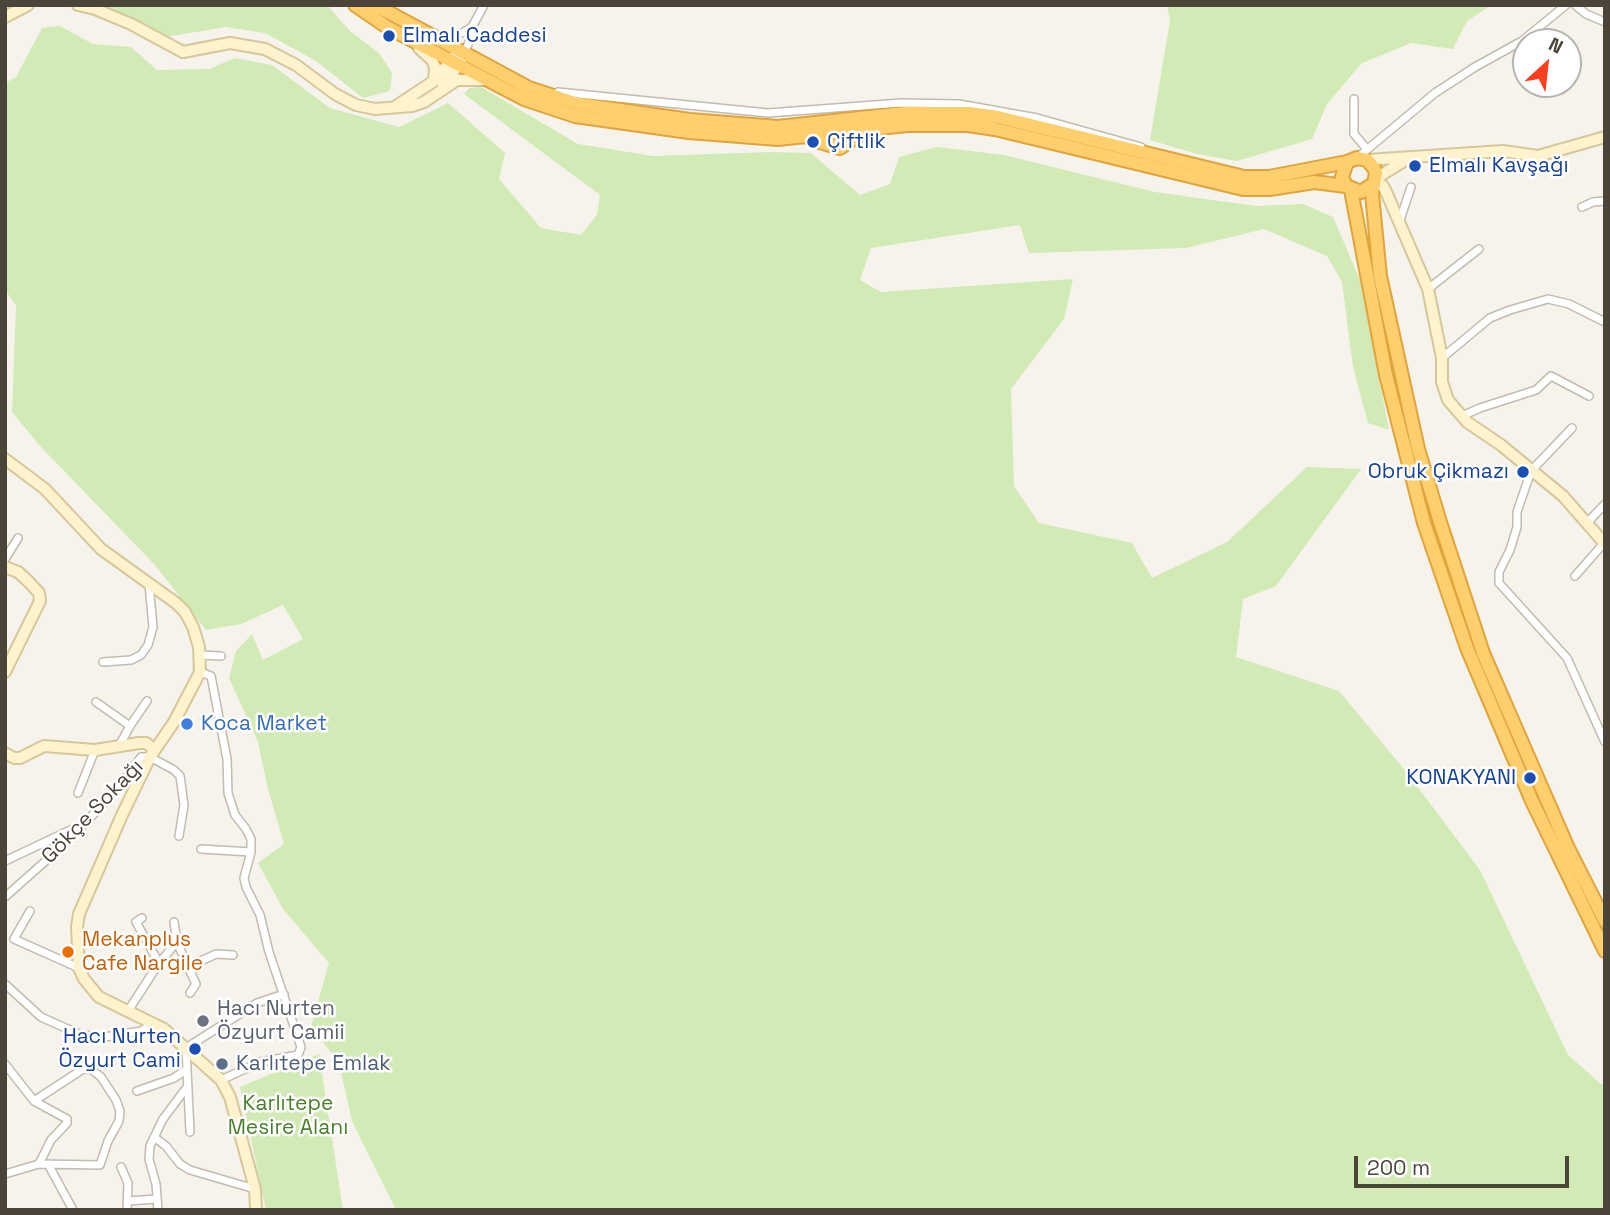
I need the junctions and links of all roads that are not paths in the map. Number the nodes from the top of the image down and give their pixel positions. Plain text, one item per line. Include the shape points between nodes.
1 (28, 5) edge
2 (78, 5) edge
3 (355, 5) edge
4 (375, 5) edge
5 (484, 5) edge
6 (1565, 5) edge
7 (1575, 5) edge
8 (5, 17) edge
9 (1605, 22) edge
10 (472, 27) junction
11 (397, 32) junction
12 (427, 34) junction
13 (458, 60) junction
14 (490, 80) junction
15 (437, 86) junction
16 (1354, 99) dead end
17 (1605, 137) edge
18 (1359, 157) junction
19 (1407, 159) junction
20 (1375, 181) junction
21 (1411, 187) dead end
22 (1349, 188) junction
23 (1605, 201) edge
24 (1582, 207) dead end
25 (1399, 224) junction
26 (1479, 250) dead end
27 (1428, 289) junction
28 (1605, 322) edge
29 (1442, 358) junction
30 (1589, 396) dead end
31 (1462, 416) junction
32 (1572, 428) dead end
33 (5, 459) edge
34 (1531, 471) junction
35 (1605, 504) edge
36 (1587, 523) junction
37 (18, 538) dead end
38 (1604, 544) edge
39 (5, 559) edge
40 (5, 568) edge
41 (1575, 576) dead end
42 (149, 583) junction
43 (200, 655) junction
44 (221, 656) dead end
45 (103, 662) dead end
46 (201, 671) junction
47 (5, 672) edge
48 (147, 701) dead end
49 (96, 702) dead end
50 (130, 726) junction
51 (1605, 742) edge
52 (119, 747) junction
53 (95, 750) junction
54 (5, 753) edge
55 (152, 753) junction
56 (78, 793) dead end
57 (87, 822) junction
58 (179, 836) dead end
59 (201, 849) dead end
60 (251, 852) junction
61 (5, 861) edge
62 (5, 897) edge
63 (30, 911) dead end
64 (142, 918) dead end
65 (1605, 921) edge
66 (174, 922) dead end
67 (177, 942) junction
68 (1605, 951) edge
69 (233, 955) dead end
70 (159, 963) junction
71 (188, 967) junction
72 (79, 968) junction
73 (5, 984) edge
74 (190, 993) dead end
75 (284, 994) junction
76 (128, 1011) junction
77 (155, 1023) junction
78 (186, 1048) junction
79 (5, 1064) edge
80 (186, 1070) junction
81 (220, 1080) junction
82 (187, 1087) junction
83 (137, 1091) dead end
84 (34, 1101) junction
85 (190, 1132) dead end
86 (154, 1138) junction
87 (44, 1164) junction
88 (121, 1167) dead end
89 (5, 1174) edge
90 (255, 1189) junction
91 (157, 1199) junction
92 (67, 1200) junction
93 (128, 1206) edge
94 (65, 1210) edge
95 (73, 1210) edge
96 (158, 1210) edge
97 (256, 1210) edge

1 - 8 main road
2 - 15 main road via 131,24 183,52 229,43 265,49 356,105 412,106 424,102
3 - 11 highway
4 - 12 highway
5 - 10 street
6 - 18 street via 1522,41 1435,93
7 - 9 street
10 - 12 street via 452,37
10 - 13 street
11 - 13 highway
11 - 15 main road via 432,60
12 - 13 highway
13 - 14 highway
13 - 15 main road
13 - 18 highway via 578,104 714,122 778,127 906,113 969,113 1244,177 1269,177
14 - 15 main road via 457,80
14 - 22 highway via 524,99 575,116 737,137 778,139 906,125 968,125 1243,189 1314,182
16 - 18 street
17 - 19 main road via 1538,156 1503,151
18 - 19 main road
18 - 20 highway via 1374,168
18 - 22 highway via 1342,177
19 - 20 main road
20 - 22 highway via 1366,190
20 - 25 main road via 1383,186
20 - 65 highway via 1372,194 1380,276 1418,449 1440,522 1483,653 1567,846
21 - 25 street
22 - 68 highway via 1386,374 1424,523 1467,648 1510,750
23 - 24 street
25 - 27 main road
26 - 27 street
27 - 29 main road
28 - 29 street via 1548,299 1490,318
29 - 31 main road via 1448,400
30 - 31 street via 1551,376 1536,390
31 - 34 main road
32 - 34 street
33 - 42 main road via 44,489 101,549
34 - 36 main road
34 - 51 street via 1499,583 1567,657
35 - 36 street
36 - 38 main road
37 - 39 street
38 - 41 street
40 - 47 main road via 19,572 39,593 40,601
42 - 43 main road via 185,612
42 - 45 street via 153,627 149,645 131,660
43 - 44 street
43 - 46 main road
46 - 55 main road
46 - 60 street via 211,676 227,759 228,793 235,816 251,839
48 - 50 street
49 - 50 street
50 - 52 street
52 - 53 main road
52 - 55 main road via 146,743
53 - 54 main road via 52,746 19,758
53 - 56 street
55 - 57 street, Gökçe Sokağı via 136,761
55 - 58 street via 180,776 184,805
55 - 72 main road via 79,914
57 - 61 street
57 - 62 street, Gökçe Sokağı
59 - 60 street
60 - 75 street via 246,887 260,915
63 - 72 street via 14,939
64 - 70 street via 136,922
66 - 67 street
67 - 70 street
67 - 71 street
69 - 71 street via 216,954
70 - 76 street
71 - 74 street via 196,984
72 - 76 main road via 99,997
73 - 77 street via 41,1017 81,1035 105,1037 141,1031
75 - 78 street via 257,1003
75 - 81 street via 300,1052 260,1062
76 - 77 main road
77 - 78 main road
78 - 80 street
78 - 81 main road
79 - 84 street
80 - 82 street
80 - 83 street
81 - 90 main road via 230,1097
82 - 85 street
82 - 86 street
84 - 87 street via 67,1119 51,1140
84 - 87 street via 83,1069 91,1069 120,1106 119,1121 100,1165
86 - 90 street via 190,1170
86 - 91 street via 149,1159
87 - 89 street
87 - 92 street
88 - 93 street via 128,1183
90 - 97 main road
91 - 93 street
91 - 96 street
92 - 94 street
92 - 95 street

